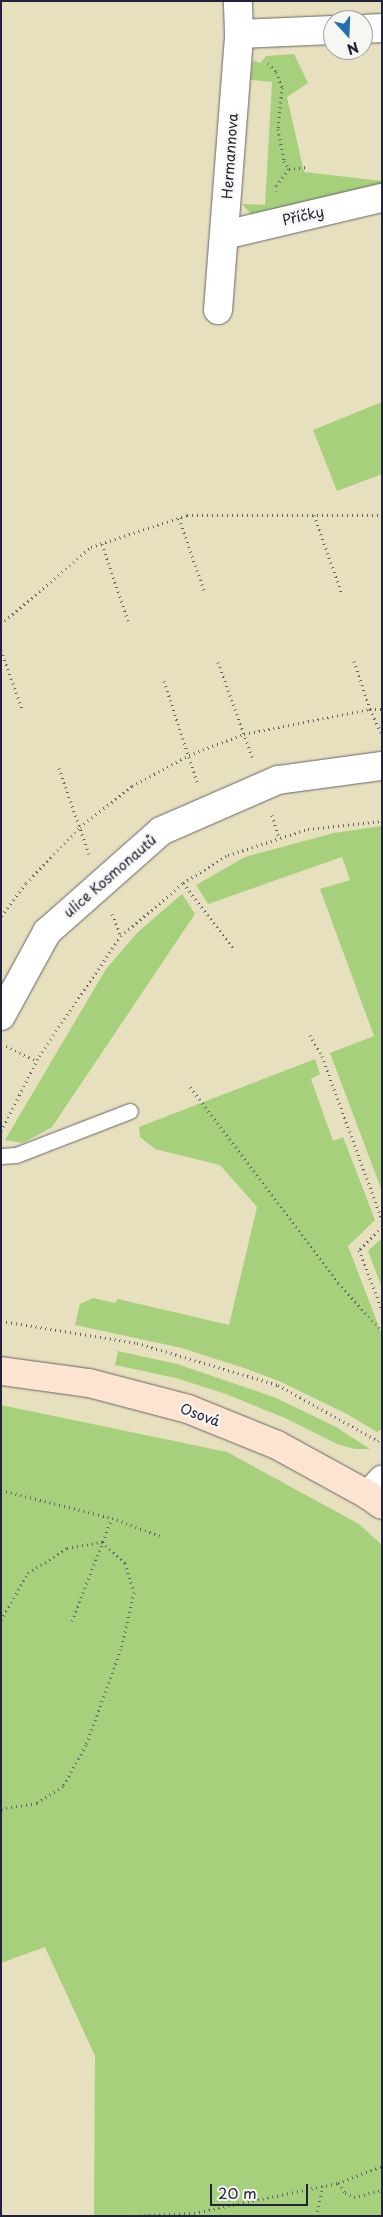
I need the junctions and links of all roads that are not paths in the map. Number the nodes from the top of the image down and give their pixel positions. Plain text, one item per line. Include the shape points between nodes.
1 (238, 1) edge
2 (323, 30) edge
3 (247, 34) junction
4 (382, 198) edge
5 (225, 235) junction
6 (218, 310) dead end
7 (382, 766) edge
8 (1, 1016) edge
9 (130, 1111) dead end
10 (1, 1156) edge
11 (1, 1371) edge
12 (377, 1493) edge

1 - 3 street, Hermannova
2 - 3 street
3 - 5 street, Hermannova
4 - 5 street, Příčky
5 - 6 street, Hermannova
7 - 8 street, ulice Kosmonautů via 278,780 161,831 47,932
9 - 10 lane via 16,1155
11 - 12 street, Osová via 89,1383 188,1409 277,1445

